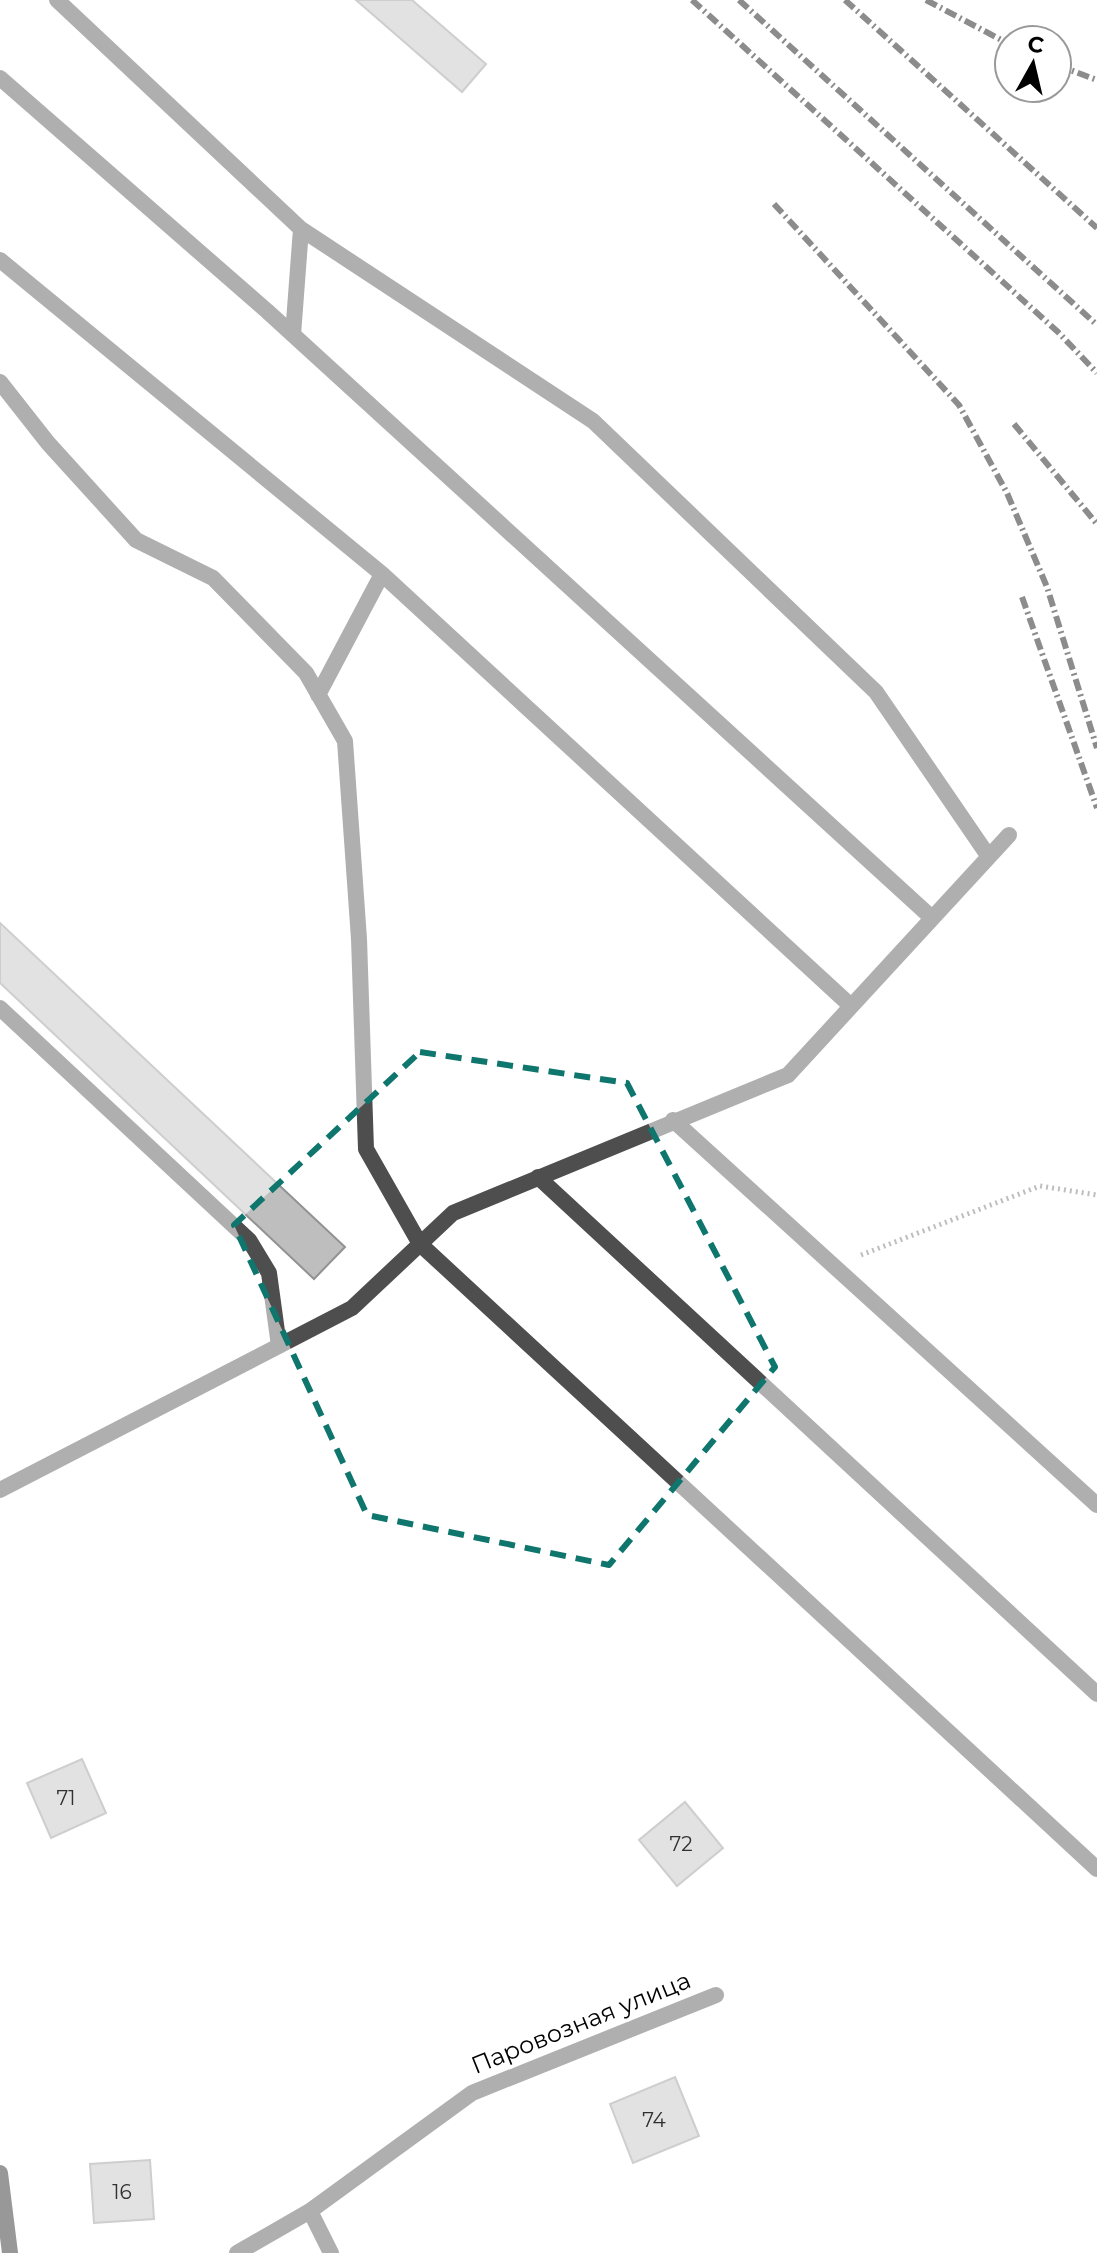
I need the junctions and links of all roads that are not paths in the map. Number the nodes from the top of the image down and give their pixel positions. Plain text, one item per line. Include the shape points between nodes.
1 (57, 0) edge
2 (0, 78) edge
3 (301, 229) junction
4 (0, 260) edge
5 (293, 335) junction
6 (0, 382) edge
7 (382, 574) junction
8 (318, 695) junction
9 (1009, 835) dead end
10 (989, 857) junction
11 (932, 918) junction
12 (851, 1006) junction
13 (0, 1008) edge
14 (673, 1120) junction
15 (538, 1177) junction
16 (420, 1244) junction
17 (279, 1346) junction
18 (0, 1490) edge
19 (1097, 1505) edge
20 (1097, 1694) edge
21 (1097, 1869) edge
22 (716, 1995) dead end
23 (0, 2173) edge
24 (310, 2211) junction
25 (10, 2253) edge
26 (237, 2253) edge
27 (331, 2253) edge

1 - 3 street
2 - 5 street
3 - 5 street
3 - 10 street via 593,421 876,692
4 - 7 street
5 - 11 street
6 - 8 street via 136,540 213,578 306,673
7 - 8 street
7 - 12 street
8 - 16 street via 345,741 366,1149
9 - 10 street
10 - 11 street
11 - 12 street
12 - 14 street via 788,1075
13 - 17 street via 249,1240 269,1273
14 - 15 street
14 - 19 street
15 - 16 street via 453,1213
15 - 20 street
16 - 17 street via 352,1308
16 - 21 street
17 - 18 street
22 - 24 street, Паровозная улица via 472,2093
23 - 25 main road
24 - 26 street, Паровозная улица
24 - 27 street

